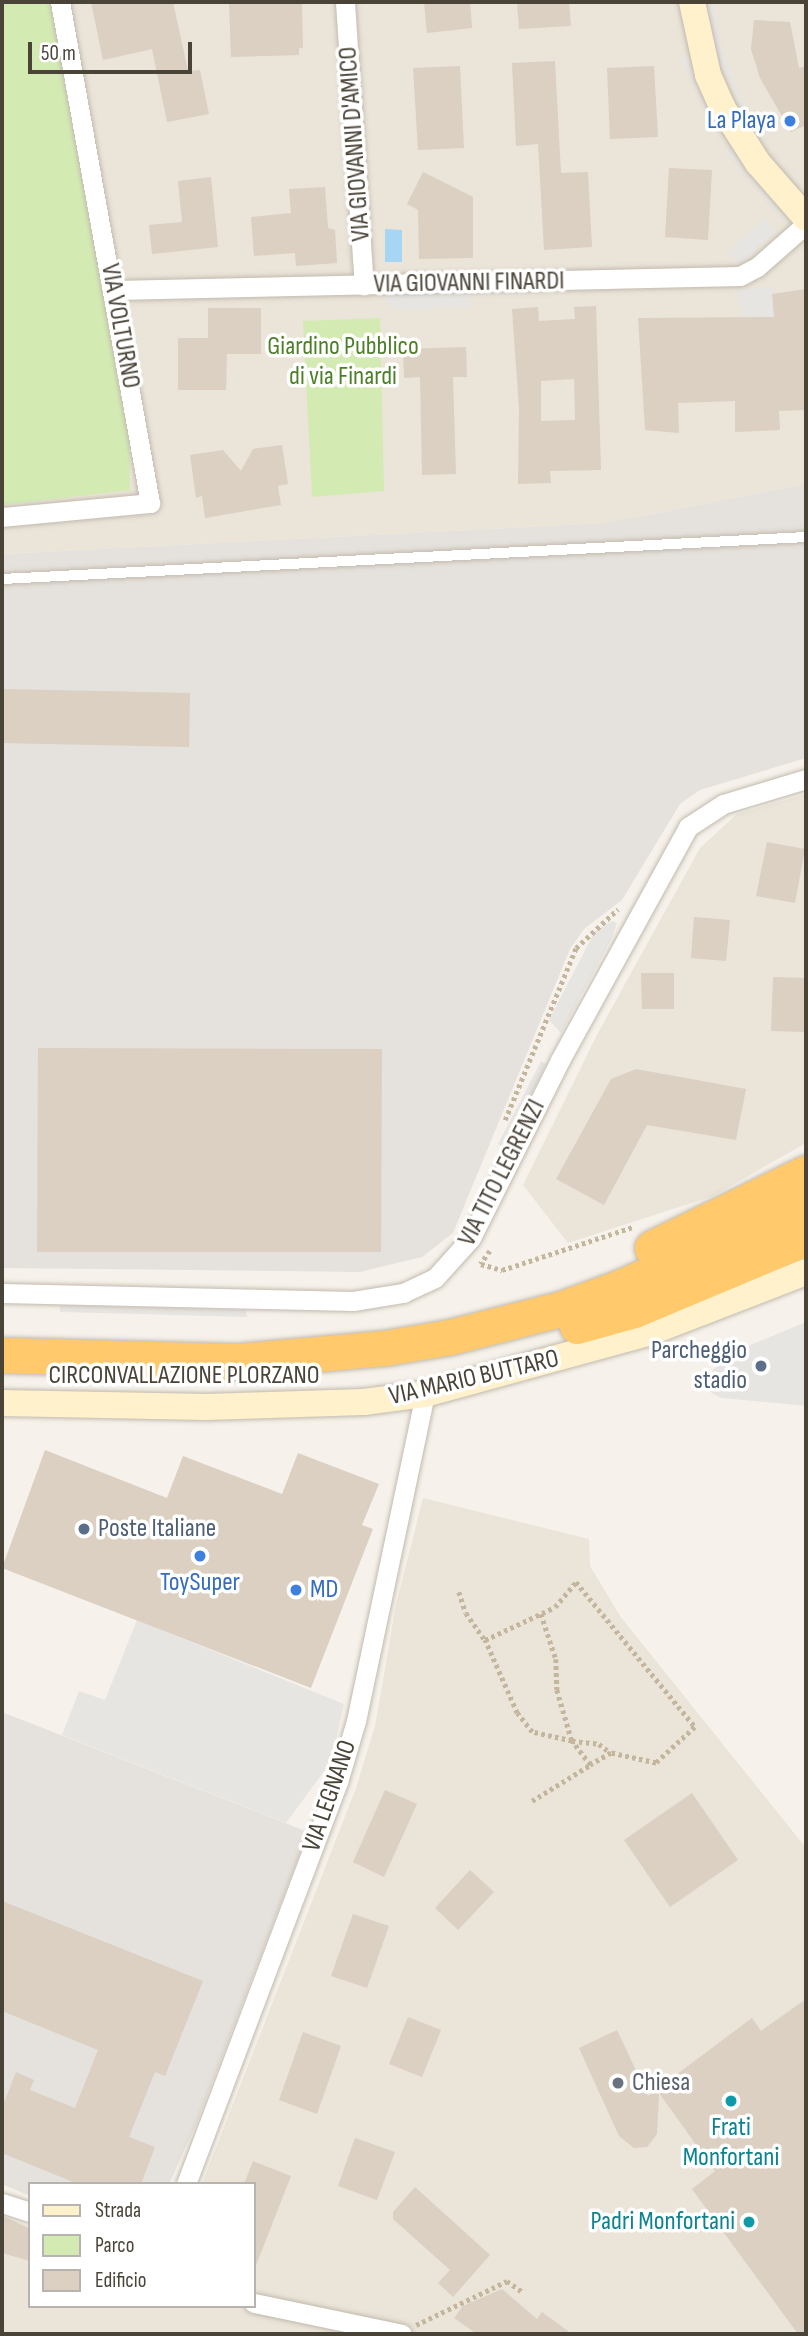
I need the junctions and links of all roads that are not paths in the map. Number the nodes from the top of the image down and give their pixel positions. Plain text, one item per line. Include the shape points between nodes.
1 (60, 2) edge
2 (345, 2) edge
3 (692, 2) edge
4 (806, 218) edge
5 (806, 224) edge
6 (364, 285) junction
7 (115, 290) junction
8 (2, 516) edge
9 (806, 537) edge
10 (2, 579) edge
11 (806, 779) edge
12 (806, 1173) edge
13 (806, 1203) edge
14 (806, 1238) edge
15 (806, 1272) edge
16 (2, 1293) edge
17 (2, 1355) edge
18 (66, 1356) junction
19 (2, 1375) edge
20 (425, 1394) junction
21 (2, 1403) edge
22 (187, 2182) edge
23 (2, 2203) edge
24 (28, 2211) edge
25 (256, 2303) edge
26 (401, 2334) edge

1 - 7 street, VIA VOLTURNO
2 - 6 street, VIA GIOVANNI D'AMICO
3 - 4 street via 708,75 722,107 758,163
5 - 6 street, VIA GIOVANNI FINARDI via 740,276
6 - 7 street, VIA GIOVANNI FINARDI
7 - 8 street, VIA VOLTURNO via 150,503
9 - 10 lane
11 - 16 street, VIA TITO LEGRENZI via 723,804 688,827 560,1060 471,1238 435,1278 403,1293 353,1301
12 - 18 highway via 607,1269 550,1292 485,1309 380,1328 114,1344
13 - 18 highway, CIRCONVALLAZIONE PLORZANO via 621,1287 561,1309 450,1337 278,1359 187,1362
14 - 19 highway, CIRCONVALLAZIONE PLORZANO via 634,1310 495,1351 275,1380
15 - 20 street, VIA MARIO BUTTARO via 648,1333
17 - 18 highway, CIRCONVALLAZIONE PLORZANO
20 - 21 street, VIA MARIO BUTTARO via 364,1402 206,1407
20 - 22 street, VIA LEGNANO via 356,1721 338,1782
23 - 24 street
25 - 26 street

